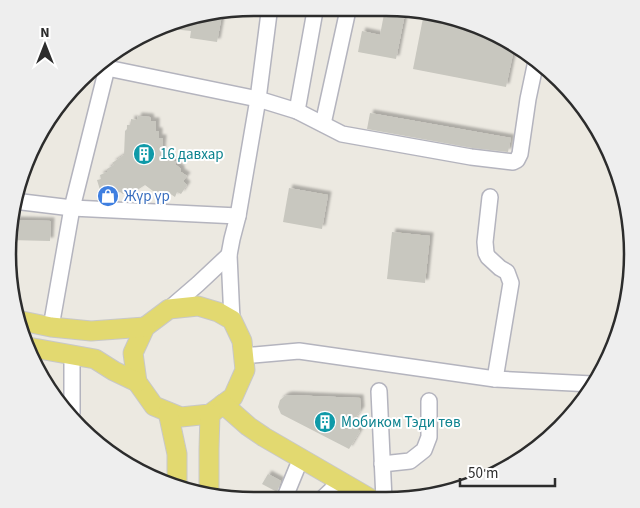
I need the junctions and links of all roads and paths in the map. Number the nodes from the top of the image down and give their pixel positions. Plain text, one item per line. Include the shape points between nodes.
1 (269, 16) edge
2 (314, 16) edge
3 (347, 16) edge
4 (107, 67) edge
5 (535, 68) edge
6 (103, 70) edge
7 (258, 99) junction
8 (297, 112) junction
9 (323, 124) junction
10 (490, 197) dead end
11 (22, 202) edge
12 (72, 208) junction
13 (238, 216) junction
14 (229, 254) junction
15 (169, 309) junction
16 (232, 320) junction
17 (26, 322) edge
18 (145, 326) junction
19 (51, 327) junction
20 (36, 349) edge
21 (72, 356) junction
22 (243, 356) junction
23 (495, 379) junction
24 (137, 382) junction
25 (585, 384) edge
26 (379, 391) dead end
27 (430, 401) dead end
28 (70, 405) edge
29 (217, 409) junction
30 (168, 412) junction
31 (302, 458) junction
32 (382, 464) junction
33 (177, 479) edge
34 (341, 481) junction
35 (209, 487) edge
36 (288, 492) edge
37 (330, 492) edge
38 (359, 492) edge
39 (384, 492) edge

1 - 7 street
2 - 8 street
3 - 9 street
4 - 7 street
5 - 9 street via 520,154 513,162 471,158 342,134
6 - 12 street
7 - 8 street
7 - 13 street
8 - 9 street
10 - 23 street via 486,253 507,272 512,283
11 - 12 street
12 - 13 street
12 - 19 street
13 - 14 street
14 - 15 street
14 - 16 street
15 - 16 main road via 198,306
15 - 18 main road
16 - 22 main road via 242,341
17 - 19 main road
18 - 19 main road via 90,331
18 - 24 main road via 134,353
20 - 21 main road
21 - 24 main road via 95,359
21 - 28 street
22 - 23 street via 299,351
22 - 29 main road via 245,370 233,397
23 - 25 street
24 - 30 main road via 154,406
26 - 32 street
27 - 32 street via 429,438 424,450 410,460
29 - 30 main road via 181,418
29 - 31 main road
29 - 35 main road via 208,449
30 - 33 main road via 177,454
31 - 34 main road
31 - 36 street
32 - 39 street
34 - 37 street
34 - 38 main road

